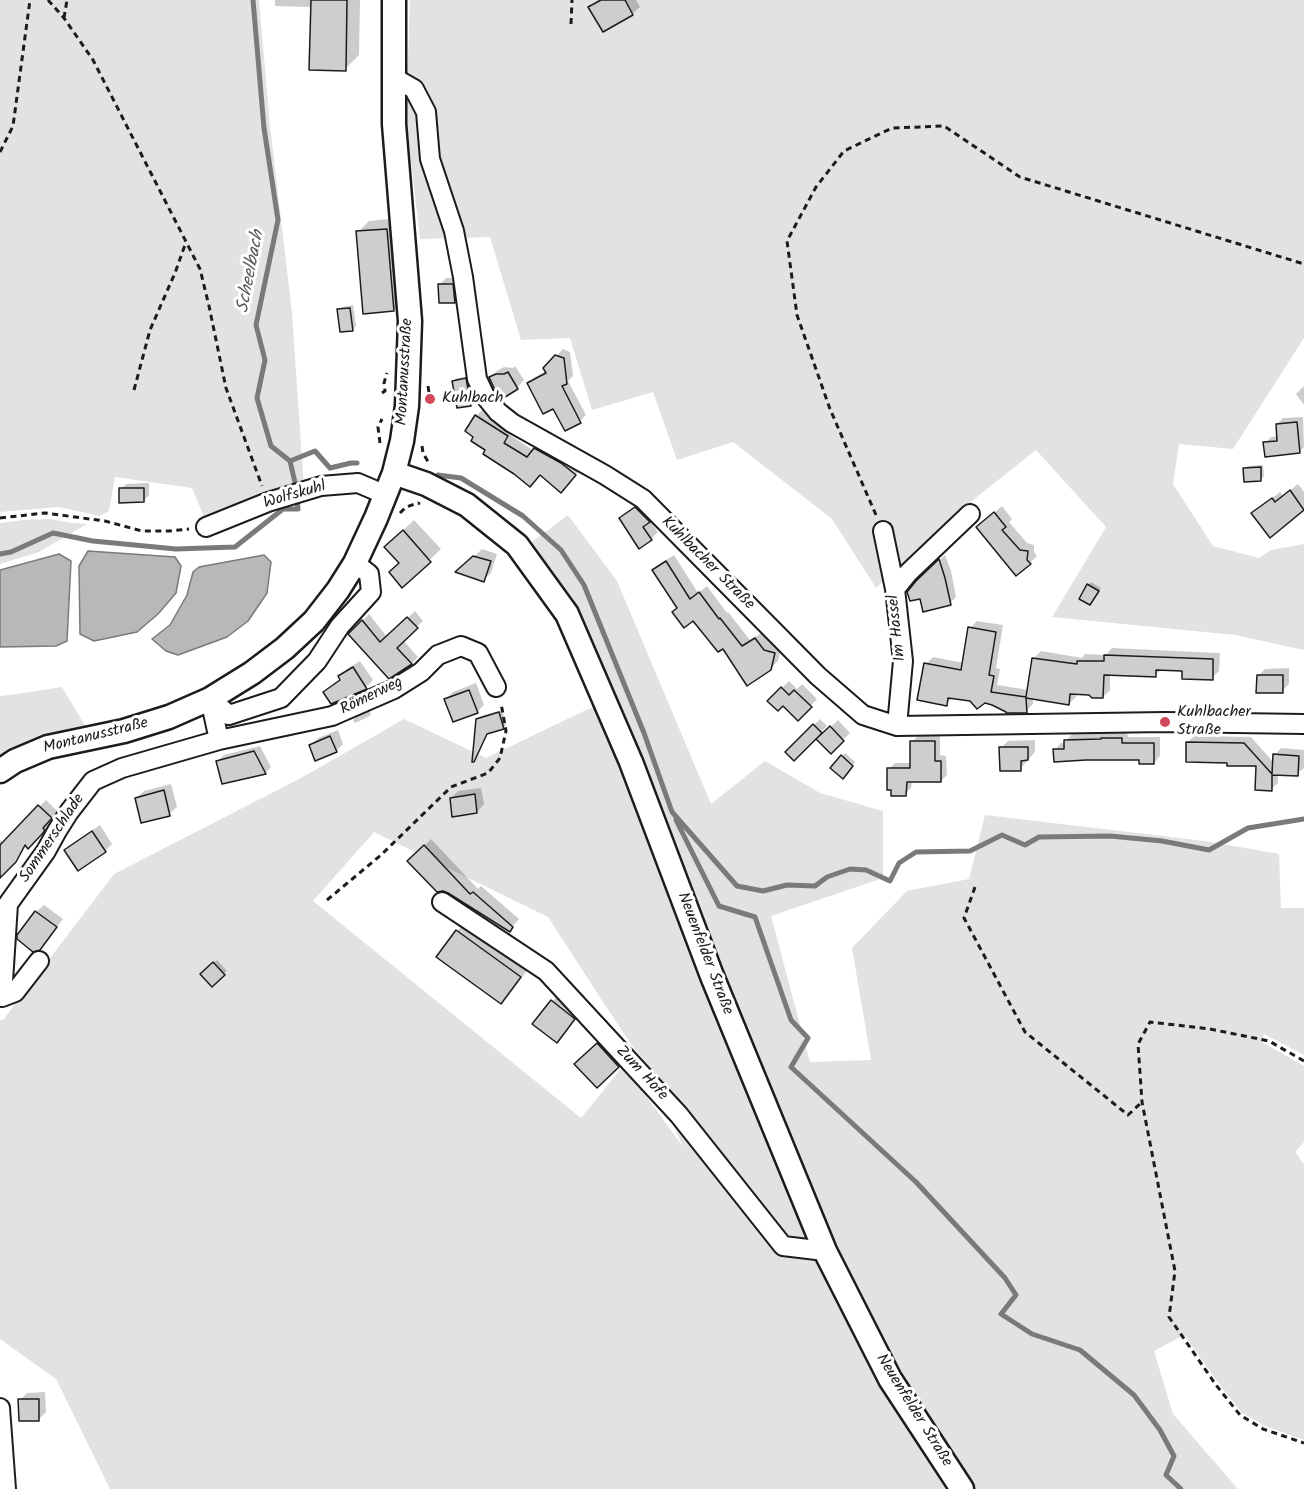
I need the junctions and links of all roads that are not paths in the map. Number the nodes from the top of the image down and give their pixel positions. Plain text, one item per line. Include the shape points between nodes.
1 (394, 0) edge
2 (393, 77) junction
3 (394, 473) junction
4 (386, 495) junction
5 (970, 514) dead end
6 (206, 526) road end
7 (883, 531) road end
8 (355, 563) junction
9 (895, 589) junction
10 (496, 687) road end
11 (210, 699) junction
12 (1304, 724) edge
13 (897, 726) junction
14 (219, 740) junction
15 (0, 771) edge
16 (442, 902) dead end
17 (39, 961) dead end
18 (825, 1251) junction
19 (0, 1408) edge
20 (6, 1489) edge
21 (962, 1489) edge

1 - 2 main road, Montanusstraße
2 - 3 main road, Montanusstraße via 393,124 410,321 407,406
2 - 13 street, Kuhlbacher Straße via 414,89 426,112 430,159 454,231 477,379 485,396 512,423 643,499 818,676 863,715
3 - 4 main road, Montanusstraße
3 - 18 main road, Neuenfelder Straße via 467,505 517,545 567,614 631,762 712,976
4 - 6 street, Wolfskuhl via 358,483 321,486
4 - 8 main road, Montanusstraße
5 - 9 street
7 - 9 street, Im Hassel
8 - 11 main road, Montanusstraße via 314,621 252,673
8 - 11 street via 369,574 371,592 340,626 317,661 281,698 229,715
9 - 13 street, Im Hassel via 903,661
10 - 14 street, Römerweg via 478,653 461,646 438,655 421,672 394,688 332,716
11 - 14 street
11 - 15 main road, Montanusstraße via 124,732 48,747
12 - 13 street, Kuhlbacher Straße
14 - 17 street, Sommerschlade via 122,768 93,781 8,904 2,997 15,992
16 - 18 street, Zum Hofe via 546,971 679,1115 783,1246
18 - 21 main road, Neuenfelder Straße via 890,1379
19 - 20 street

